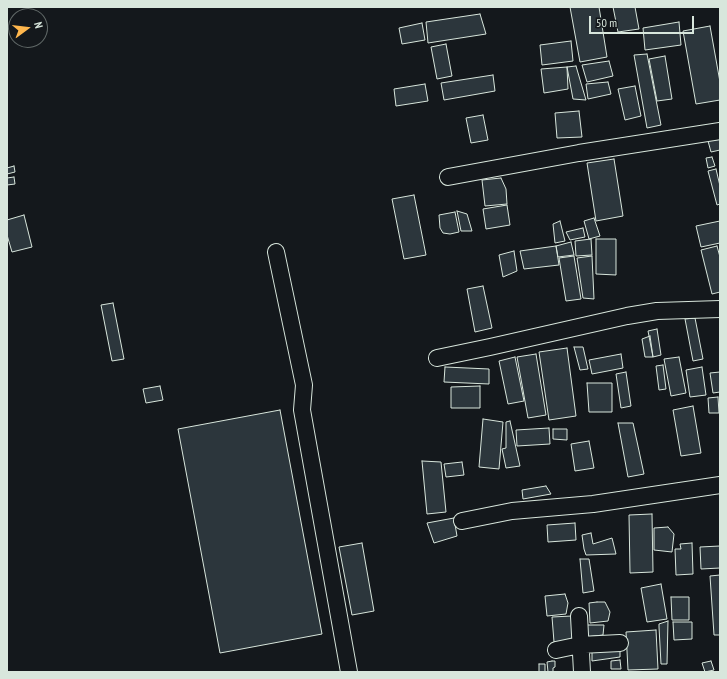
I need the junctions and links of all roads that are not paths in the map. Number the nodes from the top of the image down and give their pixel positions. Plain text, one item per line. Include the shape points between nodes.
1 (720, 131) edge
2 (448, 177) dead end
3 (276, 252) dead end
4 (720, 310) edge
5 (437, 358) dead end
6 (720, 485) edge
7 (462, 521) dead end
8 (579, 616) dead end
9 (620, 643) dead end
10 (580, 645) junction
11 (556, 650) dead end
12 (349, 672) edge
13 (582, 672) edge

1 - 2 street
3 - 12 street via 304,385 302,410
4 - 5 street via 657,312 627,316
6 - 7 street via 593,504 512,511
8 - 10 street
9 - 10 street
10 - 11 street
10 - 13 street

